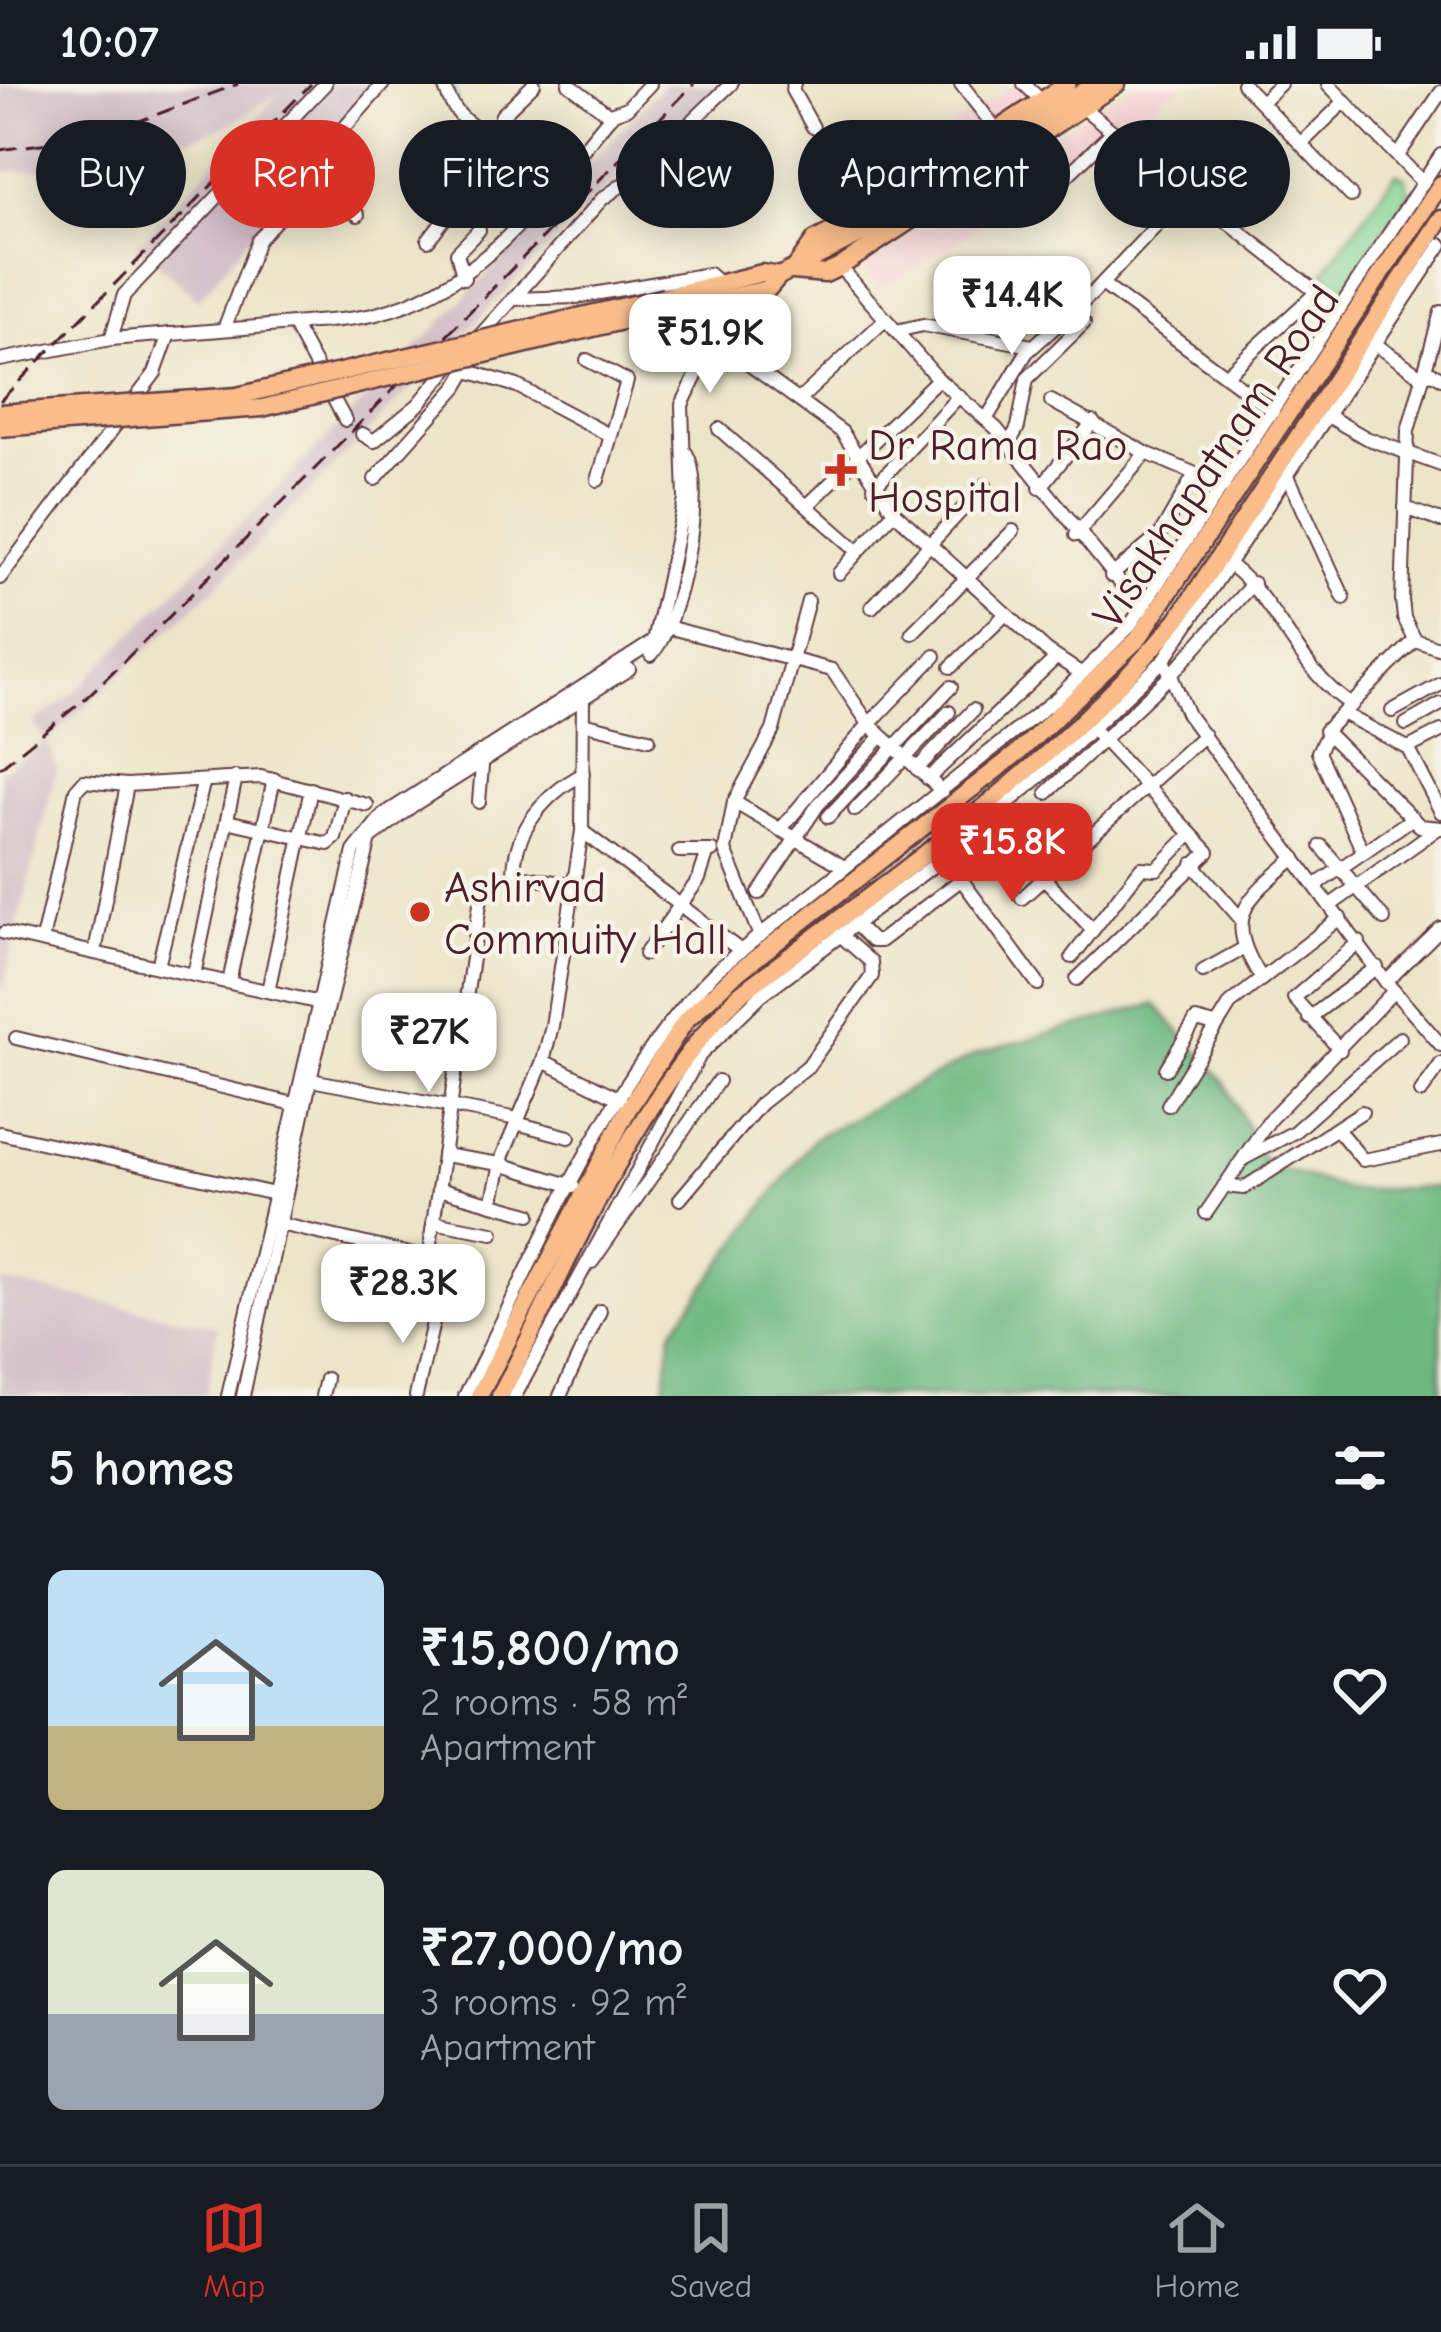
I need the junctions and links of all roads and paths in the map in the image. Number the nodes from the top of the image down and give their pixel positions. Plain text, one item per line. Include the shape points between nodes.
1 (325, 84) edge
2 (383, 84) edge
3 (444, 84) edge
4 (535, 84) edge
5 (569, 84) edge
6 (650, 84) edge
7 (730, 84) edge
8 (794, 84) edge
9 (961, 84) edge
10 (1024, 84) edge
11 (1066, 84) edge
12 (1095, 84) edge
13 (1117, 84) edge
14 (1243, 84) edge
15 (1280, 84) edge
16 (1328, 84) edge
17 (1441, 92) edge
18 (1042, 101) junction
19 (1345, 101) junction
20 (1261, 102) junction
21 (1082, 107) junction
22 (611, 116) junction
23 (352, 120) edge
24 (464, 120) edge
25 (503, 120) edge
26 (808, 120) edge
27 (989, 120) edge
28 (1011, 120) edge
29 (1096, 120) edge
30 (592, 138) edge
31 (1302, 143) junction
32 (1094, 149) edge
33 (1441, 155) edge
34 (1398, 156) junction
35 (1070, 173) edge
36 (1432, 183) edge
37 (1351, 196) dead end
38 (1441, 219) edge
39 (270, 228) edge
40 (438, 228) edge
41 (512, 228) edge
42 (839, 228) edge
43 (1154, 228) edge
44 (1234, 228) edge
45 (479, 230) dead end
46 (428, 240) dead end
47 (1441, 244) edge
48 (840, 268) junction
49 (786, 273) junction
50 (464, 278) junction
51 (718, 282) junction
52 (1102, 284) junction
53 (749, 285) junction
54 (1317, 292) junction
55 (513, 299) junction
56 (671, 305) junction
57 (1339, 310) junction
58 (1441, 312) edge
59 (886, 319) junction
60 (495, 320) junction
61 (1084, 323) dead end
62 (292, 324) junction
63 (224, 329) junction
64 (896, 331) junction
65 (169, 334) junction
66 (111, 339) junction
67 (714, 340) junction
68 (1375, 344) junction
69 (1033, 346) junction
70 (0, 360) edge
71 (587, 360) dead end
72 (468, 371) junction
73 (1227, 374) junction
74 (1421, 376) junction
75 (1441, 378) edge
76 (938, 379) junction
77 (958, 396) junction
78 (800, 399) junction
79 (1051, 401) dead end
80 (1273, 411) junction
81 (0, 413) edge
82 (1328, 416) junction
83 (987, 418) junction
84 (345, 420) dead end
85 (1093, 422) junction
86 (0, 428) edge
87 (719, 429) dead end
88 (362, 434) dead end
89 (609, 435) junction
90 (1009, 444) junction
91 (1408, 451) junction
92 (1146, 453) junction
93 (856, 457) junction
94 (1441, 465) edge
95 (1195, 473) junction
96 (1289, 478) junction
97 (375, 479) dead end
98 (598, 480) dead end
99 (985, 485) dead end
100 (1224, 486) junction
101 (874, 487) junction
102 (1040, 488) junction
103 (808, 505) junction
104 (1405, 508) junction
105 (894, 512) junction
106 (1441, 521) edge
107 (1012, 531) dead end
108 (1076, 535) junction
109 (930, 544) junction
110 (858, 551) junction
111 (1231, 566) junction
112 (839, 573) dead end
113 (1112, 576) junction
114 (0, 578) edge
115 (968, 578) junction
116 (1253, 583) junction
117 (1344, 598) dead end
118 (808, 601) dead end
119 (872, 607) dead end
120 (1142, 610) junction
121 (1006, 614) junction
122 (666, 627) junction
123 (912, 633) dead end
124 (1415, 640) junction
125 (1441, 649) edge
126 (935, 656) dead end
127 (792, 657) junction
128 (1056, 658) junction
129 (1164, 660) junction
130 (951, 668) dead end
131 (1082, 674) junction
132 (1170, 676) junction
133 (1441, 684) edge
134 (951, 687) dead end
135 (583, 693) junction
136 (1441, 704) edge
137 (973, 710) dead end
138 (1348, 710) junction
139 (950, 712) dead end
140 (1392, 712) dead end
141 (584, 723) junction
142 (869, 724) junction
143 (1406, 724) dead end
144 (1441, 731) edge
145 (1097, 734) junction
146 (1204, 736) junction
147 (1326, 736) junction
148 (881, 737) junction
149 (649, 740) dead end
150 (1408, 748) junction
151 (899, 753) junction
152 (483, 754) junction
153 (584, 773) junction
154 (923, 774) junction
155 (236, 777) junction
156 (274, 779) junction
157 (202, 784) junction
158 (127, 785) junction
159 (1146, 785) junction
160 (311, 789) junction
161 (1437, 789) edge
162 (941, 791) junction
163 (1047, 793) dead end
164 (345, 799) junction
165 (479, 802) dead end
166 (734, 802) junction
167 (368, 805) dead end
168 (855, 810) dead end
169 (1441, 812) edge
170 (828, 817) dead end
171 (1413, 818) junction
172 (226, 821) junction
173 (1439, 829) edge
174 (262, 830) junction
175 (780, 830) junction
176 (582, 831) junction
177 (1191, 834) junction
178 (300, 838) junction
179 (794, 838) junction
180 (1321, 846) dead end
181 (679, 850) dead end
182 (725, 850) junction
183 (708, 851) junction
184 (1364, 852) junction
185 (944, 856) junction
186 (1295, 858) junction
187 (1193, 864) junction
188 (844, 867) junction
189 (1340, 869) junction
190 (1044, 878) junction
191 (962, 879) junction
192 (572, 885) junction
193 (1316, 885) junction
194 (1354, 888) junction
195 (482, 890) dead end
196 (759, 893) dead end
197 (1022, 898) dead end
198 (1332, 904) junction
199 (681, 905) junction
200 (1240, 918) junction
201 (1340, 918) junction
202 (1384, 919) dead end
203 (855, 924) junction
204 (1091, 928) junction
205 (1441, 928) edge
206 (4, 933) dead end
207 (840, 935) junction
208 (760, 936) junction
209 (42, 940) junction
210 (1359, 942) junction
211 (1244, 949) junction
212 (741, 951) junction
213 (95, 952) junction
214 (645, 955) dead end
215 (1072, 958) dead end
216 (158, 967) junction
217 (1377, 967) junction
218 (1204, 971) dead end
219 (194, 975) junction
220 (1077, 979) dead end
221 (1262, 979) junction
222 (229, 982) junction
223 (1037, 984) dead end
224 (1390, 987) junction
225 (268, 991) junction
226 (316, 1002) junction
227 (1309, 1018) junction
228 (1215, 1025) junction
229 (16, 1038) dead end
230 (1400, 1038) dead end
231 (1441, 1046) edge
232 (1340, 1050) junction
233 (543, 1061) junction
234 (1441, 1064) edge
235 (1166, 1069) dead end
236 (311, 1080) junction
237 (718, 1081) dead end
238 (1421, 1093) dead end
239 (620, 1099) junction
240 (1168, 1105) dead end
241 (300, 1106) junction
242 (451, 1107) junction
243 (1362, 1112) dead end
244 (517, 1121) junction
245 (1337, 1129) junction
246 (0, 1133) edge
247 (569, 1137) dead end
248 (1441, 1145) edge
249 (443, 1155) junction
250 (1243, 1159) junction
251 (500, 1164) junction
252 (573, 1186) junction
253 (1224, 1186) junction
254 (438, 1189) junction
255 (280, 1195) junction
256 (680, 1198) dead end
257 (492, 1204) junction
258 (1206, 1213) dead end
259 (530, 1214) dead end
260 (434, 1222) junction
261 (273, 1223) junction
262 (493, 1233) dead end
263 (432, 1258) junction
264 (568, 1294) junction
265 (600, 1311) dead end
266 (326, 1379) dead end
267 (228, 1396) edge
268 (243, 1396) edge
269 (322, 1396) edge
270 (416, 1396) edge
271 (465, 1396) edge
272 (479, 1396) edge
273 (500, 1396) edge
274 (515, 1396) edge
275 (560, 1396) edge

1 - 66 street via 124,295
2 - 23 street
3 - 24 street
4 - 25 street
5 - 22 street
6 - 22 street
7 - 55 street via 575,226
8 - 26 street
9 - 27 street
10 - 18 street
11 - 18 main road
12 - 49 main road via 889,220
13 - 21 main road
14 - 20 street
15 - 20 street
16 - 19 street
17 - 34 street
18 - 28 main road
19 - 31 street
19 - 34 street
20 - 31 street
21 - 29 street
21 - 48 main road
22 - 30 street
31 - 37 street
32 - 35 street
33 - 36 street
34 - 36 street
36 - 57 street
36 - 272 main road, Visakhapatnam Road via 1138,639 1020,751 686,1020 627,1111
38 - 273 main road via 1148,656 1027,769 740,994 692,1045 631,1142
39 - 63 street via 252,249
40 - 46 street
41 - 50 street
42 - 49 main road via 815,240
43 - 52 street
44 - 54 street
45 - 50 street via 457,253
47 - 68 street
48 - 49 main road
48 - 59 street
49 - 53 main road via 768,289
50 - 62 street via 376,314
51 - 53 main road
51 - 55 street via 709,274
51 - 56 main road
52 - 69 street
52 - 73 street
53 - 56 main road
53 - 67 street
54 - 57 street
54 - 73 street
55 - 60 street
56 - 67 street via 701,321
56 - 81 main road, bridge via 237,396
56 - 86 main road, bridge via 262,408
57 - 80 street
58 - 74 street
59 - 64 street
59 - 78 street
60 - 72 street
60 - 88 street via 394,428 374,441
61 - 90 street via 1027,379
62 - 63 street
62 - 84 street
63 - 65 street
64 - 69 street via 923,325
64 - 76 street
65 - 66 street
65 - 114 street via 154,373
66 - 70 street
67 - 78 street
67 - 122 street via 682,405 696,492
68 - 74 street
68 - 82 street
69 - 83 street
71 - 89 street via 627,381
72 - 89 street via 517,386
72 - 97 street
73 - 80 street
74 - 75 street
74 - 91 street
76 - 77 street
76 - 93 street
77 - 83 street
77 - 101 street
78 - 93 street via 842,432
79 - 85 street
80 - 100 street
82 - 91 street
82 - 96 street
83 - 90 street
85 - 92 street
85 - 102 street
87 - 103 street
89 - 98 street
90 - 102 street
91 - 94 street
91 - 104 street
92 - 95 street
92 - 108 street
93 - 101 street
93 - 103 street
95 - 100 street
95 - 113 street via 1160,535
96 - 111 street
96 - 117 street
99 - 109 street
100 - 120 street
101 - 105 street
102 - 108 street
103 - 110 street
104 - 106 street
104 - 124 street via 1402,600
105 - 109 street
105 - 110 street
107 - 115 street
108 - 113 street
109 - 115 street
109 - 119 street
110 - 112 street
111 - 116 street
111 - 129 street
113 - 120 street
115 - 121 street
115 - 123 street
116 - 132 street
116 - 138 street
118 - 127 street
120 - 131 street
121 - 128 street
121 - 130 street
122 - 127 street
122 - 135 street via 648,657
124 - 125 street
124 - 138 street
126 - 142 street
127 - 142 street via 832,670
127 - 166 street via 766,750
128 - 131 street
128 - 154 street
129 - 132 street
129 - 145 street
131 - 162 street
132 - 145 street
132 - 146 street
133 - 140 street
134 - 151 street
135 - 141 street
135 - 152 street
136 - 143 street
137 - 154 street
138 - 147 street
138 - 150 street
139 - 151 street
141 - 149 street
141 - 153 street
142 - 148 street
142 - 175 street
144 - 150 street
145 - 159 street
145 - 163 street
145 - 185 street
146 - 159 street
146 - 186 street
147 - 171 street
147 - 184 street via 1318,752
148 - 151 street
148 - 179 street
150 - 161 street
151 - 154 street
151 - 168 street
151 - 170 street
152 - 165 street
152 - 226 street via 383,815 362,837
152 - 236 street via 370,839
153 - 176 street
153 - 192 street via 545,802 514,859 514,875
154 - 162 street
155 - 156 street
155 - 157 street
155 - 172 street
156 - 160 street
156 - 174 street
157 - 158 street
157 - 216 street
158 - 209 street via 79,784
158 - 213 street
159 - 177 street
159 - 190 street
160 - 164 street
160 - 178 street
161 - 169 street
162 - 188 street
164 - 167 street
164 - 178 street via 333,842
166 - 175 street
166 - 182 street
171 - 173 street
171 - 184 street
172 - 174 street
172 - 219 street
173 - 194 street
174 - 178 street
174 - 222 street
175 - 179 street
176 - 192 street
176 - 199 street
177 - 187 street via 1208,852
177 - 204 street via 1156,869 1141,868
178 - 225 street
179 - 188 street
179 - 196 street
180 - 189 street
181 - 183 street
182 - 183 street
182 - 208 street
183 - 199 street
184 - 189 street
185 - 191 street
185 - 203 street
186 - 193 street
186 - 200 street via 1253,894
187 - 200 street
187 - 220 street
188 - 208 street
189 - 193 street
189 - 194 street
190 - 197 street
190 - 204 street
191 - 203 street via 880,941
191 - 223 street
192 - 233 street
193 - 198 street
194 - 198 street
194 - 202 street
195 - 242 street
198 - 201 street
199 - 212 street
199 - 214 street
200 - 211 street
201 - 210 street
201 - 221 street
203 - 207 street
204 - 215 street
205 - 224 street
206 - 209 street
207 - 256 street via 871,962 872,976 808,1066 760,1104
207 - 264 street via 700,1055
208 - 212 street
209 - 213 street
210 - 217 street
210 - 227 street via 1295,993
211 - 218 street
211 - 221 street
212 - 239 street via 678,1007
213 - 216 street
216 - 219 street
217 - 224 street
217 - 227 street
219 - 222 street
221 - 228 street
222 - 225 street
224 - 231 street
224 - 232 street
225 - 226 street
226 - 241 street
227 - 232 street
228 - 235 street via 1196,1020
228 - 240 street
229 - 241 street
230 - 250 street via 1294,1132
232 - 250 street via 1270,1119
233 - 239 street
233 - 244 street
234 - 238 street
236 - 241 street
236 - 242 street
237 - 264 street
239 - 252 street
241 - 255 street
242 - 244 street
242 - 249 street
243 - 245 street
244 - 247 street
244 - 251 street
245 - 248 street via 1364,1160
245 - 253 street via 1244,1188
246 - 255 street
249 - 251 street
249 - 254 street
250 - 253 street
251 - 252 street
251 - 257 street
252 - 271 street
253 - 258 street
254 - 257 street
254 - 260 street
255 - 261 street
257 - 259 street
260 - 262 street
260 - 263 street
261 - 263 street
261 - 267 street
261 - 268 street
263 - 270 street via 435,1314
264 - 274 street
265 - 275 street
266 - 269 street

